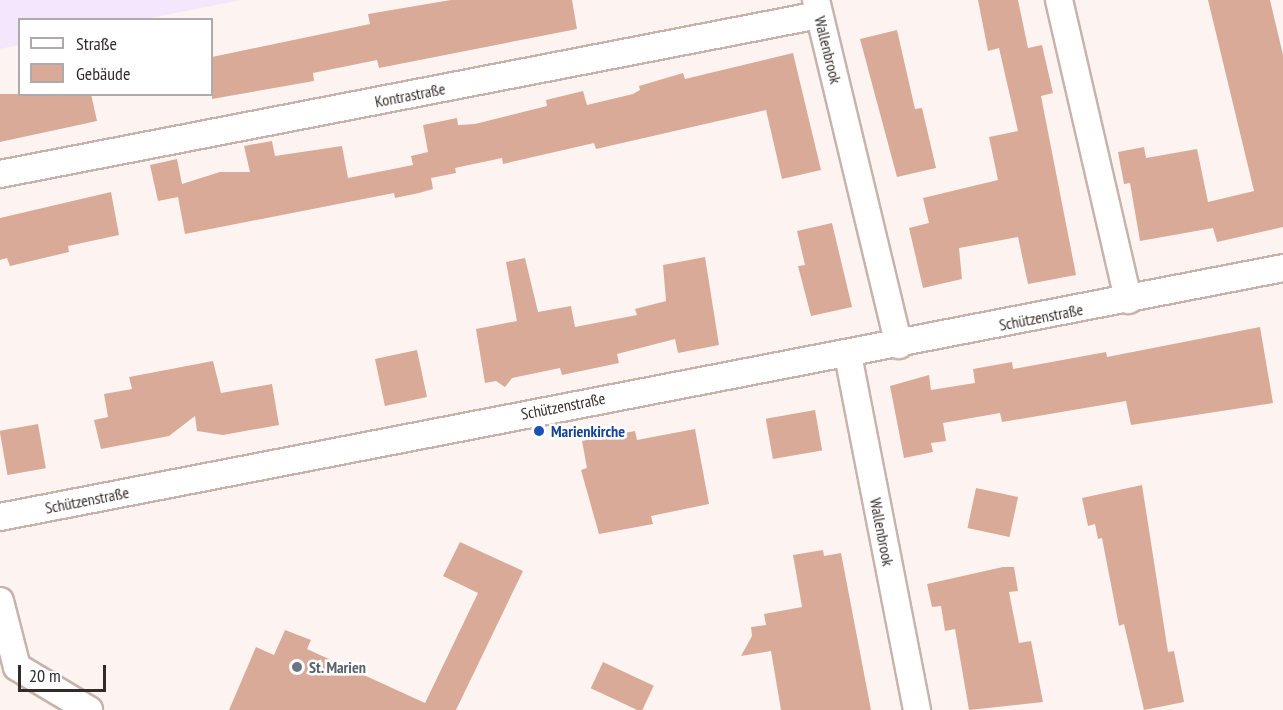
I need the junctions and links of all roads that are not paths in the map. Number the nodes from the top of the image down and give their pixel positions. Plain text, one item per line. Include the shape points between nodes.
1 (1059, 0) edge
2 (817, 7) edge
3 (0, 174) edge
4 (1283, 268) edge
5 (1128, 300) junction
6 (899, 345) junction
7 (848, 355) junction
8 (0, 517) edge
9 (0, 601) edge
10 (89, 710) edge
11 (917, 710) edge

1 - 5 street
2 - 3 street, Kontrastraße
2 - 6 street, Wallenbrook
4 - 5 street, Schützenstraße
5 - 6 street, Schützenstraße
6 - 7 street, Schützenstraße
7 - 8 street, Schützenstraße via 575,403
7 - 11 street, Wallenbrook
9 - 10 street via 17,666

